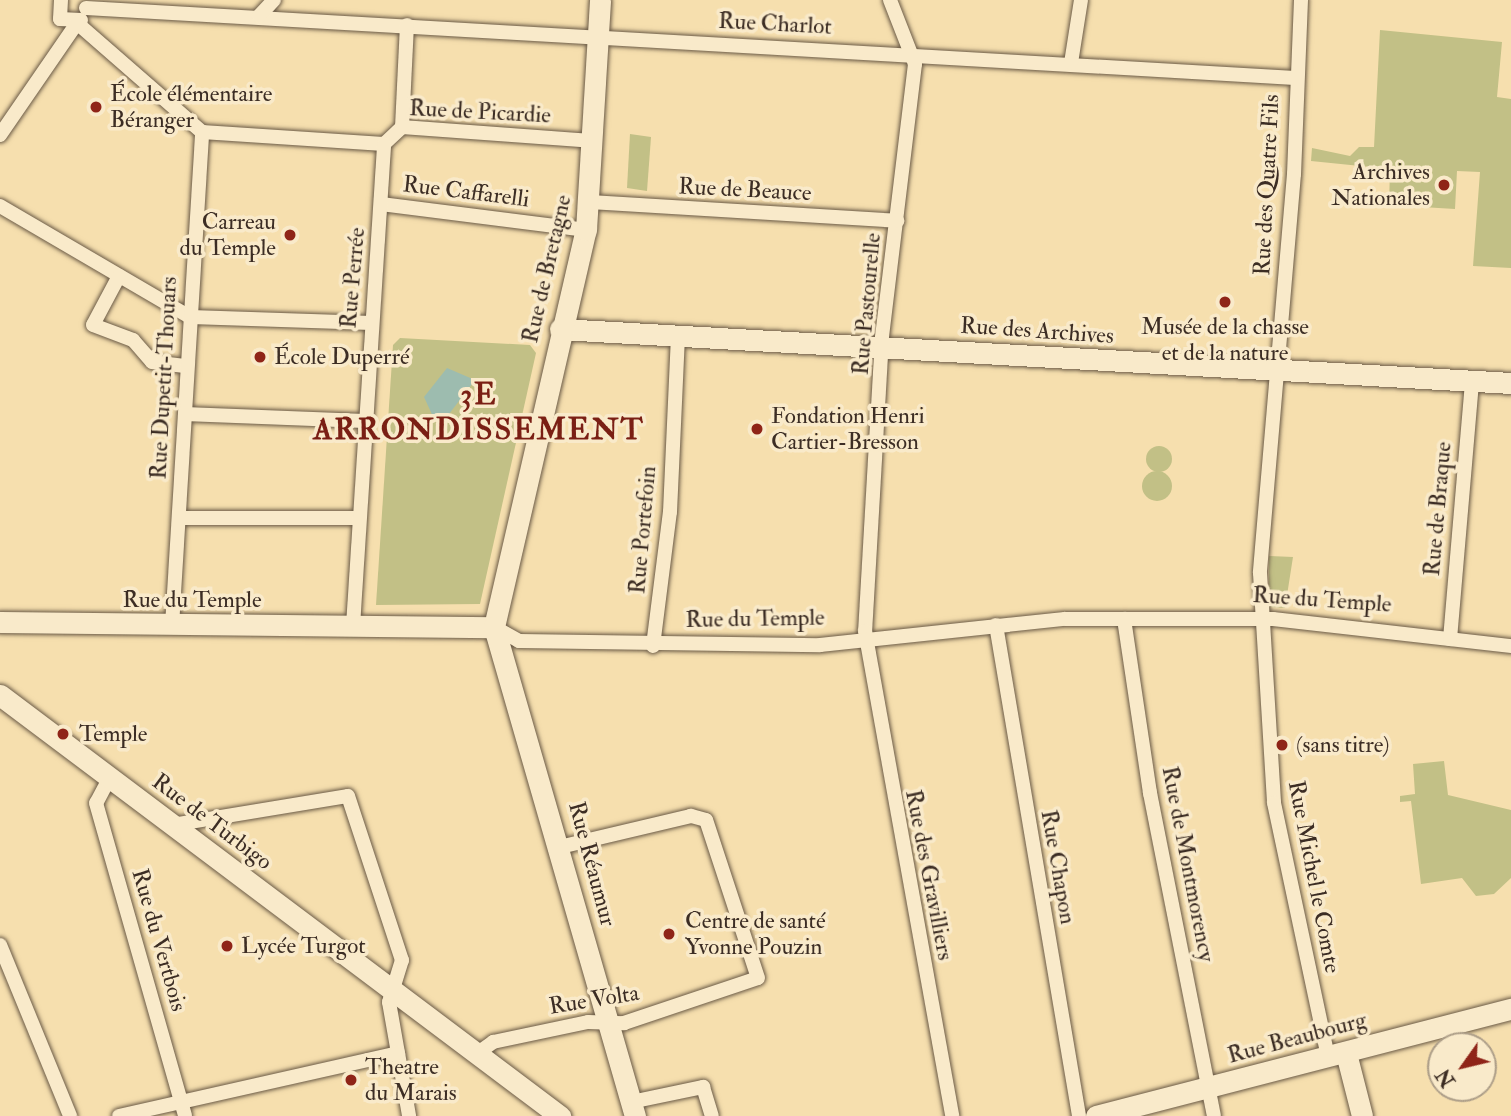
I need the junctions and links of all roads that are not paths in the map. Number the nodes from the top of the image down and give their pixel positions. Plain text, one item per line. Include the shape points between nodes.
1 (61, 0) edge
2 (274, 0) edge
3 (600, 0) edge
4 (890, 0) edge
5 (1081, 0) edge
6 (1301, 0) edge
7 (84, 4) edge
8 (259, 16) junction
9 (77, 23) junction
10 (407, 25) junction
11 (598, 36) junction
12 (912, 54) junction
13 (1071, 63) junction
14 (1295, 78) junction
15 (402, 127) junction
16 (202, 132) junction
17 (0, 135) edge
18 (594, 141) junction
19 (384, 144) junction
20 (590, 202) junction
21 (382, 204) junction
22 (0, 206) edge
23 (897, 221) junction
24 (586, 230) junction
25 (119, 275) junction
26 (190, 317) junction
27 (372, 323) junction
28 (560, 329) junction
29 (678, 335) junction
30 (883, 347) junction
31 (187, 366) junction
32 (1279, 372) junction
33 (1472, 382) junction
34 (1511, 383) edge
35 (185, 414) junction
36 (364, 421) junction
37 (180, 518) junction
38 (359, 519) junction
39 (1124, 619) junction
40 (1262, 620) junction
41 (0, 622) edge
42 (996, 625) junction
43 (172, 626) junction
44 (353, 626) junction
45 (495, 627) junction
46 (1450, 639) junction
47 (867, 642) junction
48 (653, 646) junction
49 (1511, 646) edge
50 (0, 695) edge
51 (109, 779) junction
52 (172, 825) junction
53 (560, 847) junction
54 (0, 945) edge
55 (394, 990) junction
56 (1511, 1009) edge
57 (609, 1023) junction
58 (398, 1053) junction
59 (478, 1053) junction
60 (1337, 1055) junction
61 (1209, 1088) junction
62 (181, 1101) junction
63 (633, 1109) edge
64 (550, 1113) edge
65 (70, 1116) edge
66 (119, 1116) edge
67 (185, 1116) edge
68 (410, 1116) edge
69 (712, 1116) edge
70 (952, 1116) edge
71 (1079, 1116) edge
72 (1096, 1116) edge
73 (1214, 1116) edge
74 (1362, 1116) edge

1 - 9 street via 61,19
2 - 8 street
3 - 11 main road, Rue de Bretagne
4 - 12 street
5 - 13 street
6 - 14 street, Rue des Quatre Fils
7 - 8 street, Rue Charlot
7 - 9 street
8 - 10 street, Rue Charlot
9 - 16 street
9 - 17 street
10 - 11 street, Rue Charlot
10 - 15 street
11 - 12 street, Rue Charlot
11 - 18 main road, Rue de Bretagne
12 - 13 street, Rue Charlot
12 - 23 street, Rue Pastourelle
13 - 14 street, Rue Charlot
14 - 32 street, Rue des Quatre Fils
15 - 18 street, Rue de Picardie
15 - 19 street, Rue de Picardie
16 - 19 street, Rue de Picardie
16 - 26 street, Rue Dupetit-Thouars
18 - 20 main road, Rue de Bretagne
19 - 21 street, Rue Perrée
20 - 23 street, Rue de Beauce
20 - 24 main road, Rue de Bretagne
21 - 24 street, Rue Caffarelli
21 - 27 street, Rue Perrée
22 - 25 street
23 - 30 street, Rue Pastourelle
24 - 28 main road, Rue de Bretagne
25 - 26 street
25 - 31 street via 93,324 133,340 152,362
26 - 27 street
26 - 31 street, Rue Dupetit-Thouars
27 - 36 street, Rue Perrée
28 - 29 main road, Rue des Archives
28 - 45 main road, Rue de Bretagne
29 - 30 main road, Rue des Archives
29 - 48 street, Rue Portefoin via 670,512
30 - 32 main road, Rue des Archives
30 - 47 street, Rue Pastourelle via 865,553
31 - 35 street, Rue Dupetit-Thouars
32 - 33 main road, Rue des Archives
32 - 40 street, Rue des Quatre Fils via 1259,573
33 - 34 main road, Rue des Archives
33 - 46 street, Rue de Braque
35 - 36 street
35 - 37 street, Rue Dupetit-Thouars
36 - 38 street, Rue Perrée
37 - 38 street
37 - 43 street, Rue Dupetit-Thouars
38 - 44 street, Rue Perrée
39 - 40 street, Rue du Temple
39 - 42 street, Rue du Temple
39 - 61 street, Rue de Montmorency via 1150,793
40 - 46 street, Rue du Temple
40 - 60 street, Rue Michel le Comte via 1274,803
41 - 43 main road, Rue du Temple
42 - 47 street, Rue du Temple
42 - 71 street, Rue Chapon
43 - 44 main road, Rue du Temple
44 - 45 main road, Rue du Temple
45 - 48 street, Rue du Temple via 519,641
45 - 53 main road, Rue Réaumur
46 - 49 street, Rue du Temple
47 - 48 street, Rue du Temple
47 - 70 street, Rue des Gravilliers
50 - 51 main road, Rue de Turbigo
51 - 52 main road, Rue de Turbigo
51 - 62 street, Rue du Vertbois via 96,803
52 - 55 main road, Rue de Turbigo
52 - 55 street via 348,796 402,960
53 - 57 main road, Rue Réaumur
53 - 57 street, Rue Volta via 691,816 706,820 758,978
54 - 65 street
55 - 58 street via 389,1002
55 - 59 main road, Rue de Turbigo
56 - 60 main road, Rue Beaubourg
57 - 59 street, Rue Volta via 493,1042
57 - 63 main road, Rue Réaumur
58 - 62 street
58 - 68 street
59 - 64 main road, Rue de Turbigo
60 - 61 main road, Rue Beaubourg
60 - 74 main road
61 - 72 main road, Rue Beaubourg
61 - 73 street, Rue de Montmorency
62 - 66 street
62 - 67 street, Rue du Vertbois
63 - 69 street via 703,1087

